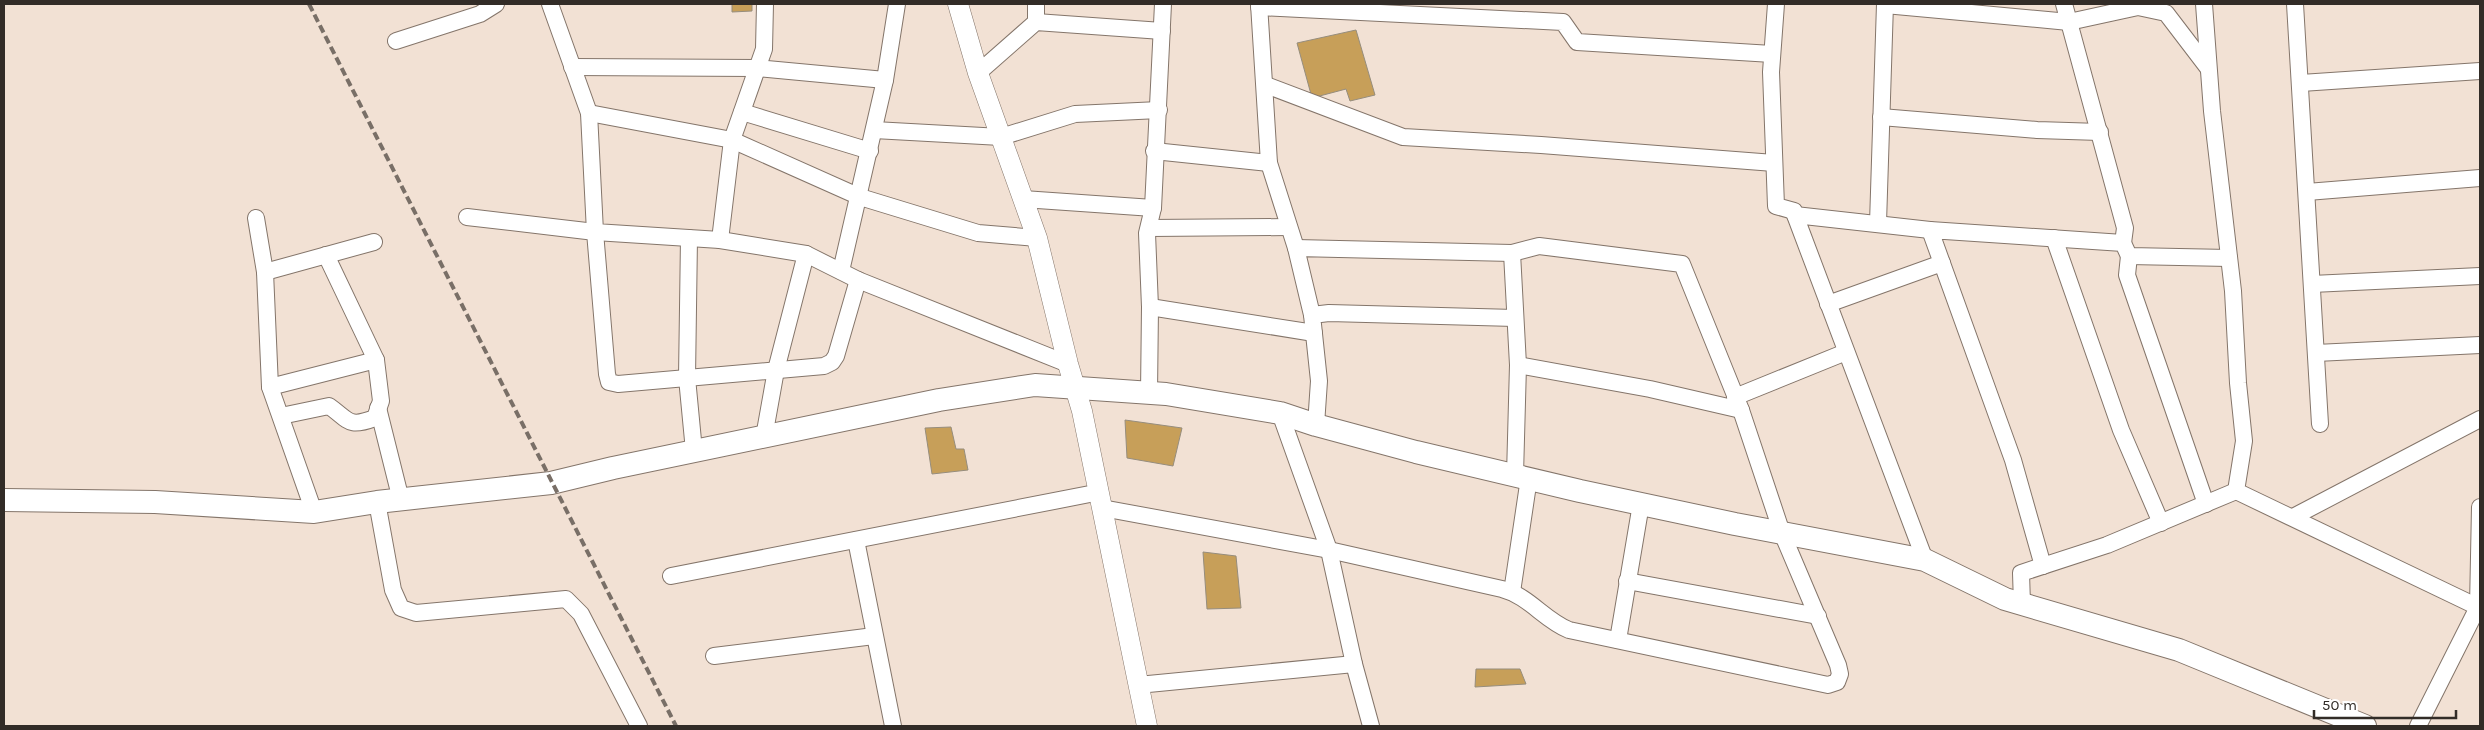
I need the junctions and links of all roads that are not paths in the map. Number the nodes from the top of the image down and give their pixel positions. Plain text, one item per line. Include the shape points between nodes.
1 (496, 4) edge
2 (550, 4) edge
3 (765, 4) edge
4 (897, 4) edge
5 (958, 4) edge
6 (1036, 4) edge
7 (1163, 4) edge
8 (1776, 4) edge
9 (2064, 4) edge
10 (2204, 4) edge
11 (2295, 4) edge
12 (1885, 5) edge
13 (1259, 6) edge
14 (1036, 22) junction
15 (2069, 22) junction
16 (1162, 31) junction
17 (396, 41) dead end
18 (1772, 54) junction
19 (572, 67) junction
20 (756, 68) junction
21 (2208, 68) junction
22 (2480, 71) edge
23 (978, 73) junction
24 (885, 80) junction
25 (2301, 83) junction
26 (1266, 86) junction
27 (1159, 110) junction
28 (742, 112) junction
29 (589, 114) junction
30 (1881, 117) junction
31 (874, 130) junction
32 (2100, 132) junction
33 (1001, 137) junction
34 (732, 140) junction
35 (870, 151) junction
36 (1154, 151) junction
37 (1774, 163) junction
38 (1269, 164) junction
39 (2480, 178) edge
40 (2307, 192) junction
41 (860, 197) junction
42 (1024, 199) junction
43 (1153, 208) junction
44 (1796, 215) junction
45 (468, 217) dead end
46 (256, 218) dead end
47 (1878, 223) junction
48 (1288, 227) junction
49 (1148, 228) junction
50 (1930, 230) junction
51 (595, 232) junction
52 (688, 238) junction
53 (1037, 238) junction
54 (2054, 238) junction
55 (720, 240) junction
56 (374, 242) dead end
57 (1296, 248) junction
58 (2126, 249) junction
59 (1512, 253) junction
60 (806, 254) junction
61 (326, 255) junction
62 (2229, 258) junction
63 (1942, 264) junction
64 (841, 271) junction
65 (265, 272) junction
66 (2480, 276) edge
67 (858, 280) junction
68 (2312, 284) junction
69 (1828, 304) junction
70 (1150, 307) junction
71 (1312, 316) junction
72 (1516, 318) junction
73 (1314, 334) junction
74 (2480, 345) edge
75 (1846, 352) junction
76 (2316, 353) junction
77 (376, 360) junction
78 (1068, 364) junction
79 (1518, 365) junction
80 (776, 370) junction
81 (687, 378) junction
82 (270, 387) junction
83 (1076, 388) junction
84 (1149, 393) junction
85 (1738, 403) junction
86 (378, 408) junction
87 (1280, 413) junction
88 (280, 416) junction
89 (2480, 419) edge
90 (2320, 424) dead end
91 (1316, 425) junction
92 (764, 437) junction
93 (694, 451) junction
94 (1522, 477) junction
95 (2236, 491) junction
96 (4, 500) edge
97 (401, 500) junction
98 (1101, 500) junction
99 (377, 502) junction
100 (1641, 504) junction
101 (2206, 504) junction
102 (2480, 507) edge
103 (314, 512) junction
104 (2293, 518) junction
105 (2161, 523) junction
106 (1782, 533) junction
107 (856, 540) junction
108 (1329, 550) junction
109 (1925, 560) junction
110 (2043, 566) junction
111 (671, 576) dead end
112 (1627, 581) junction
113 (1512, 592) junction
114 (2022, 604) junction
115 (2478, 607) junction
116 (1818, 616) junction
117 (874, 636) junction
118 (1618, 640) junction
119 (714, 656) dead end
120 (1354, 664) junction
121 (1138, 685) junction
122 (639, 726) edge
123 (892, 726) edge
124 (1147, 726) edge
125 (1371, 726) edge
126 (2365, 726) edge
127 (2418, 726) edge

1 - 17 street via 480,14
2 - 19 street
3 - 20 street via 764,49
4 - 24 street
5 - 23 street
6 - 14 street
7 - 16 street
8 - 18 street
9 - 15 street
10 - 21 street
11 - 25 street
12 - 15 street
12 - 30 street
13 - 18 street via 1563,22 1577,42
13 - 26 street
14 - 16 street
14 - 23 street
15 - 21 street via 2138,7 2166,13
15 - 32 street
16 - 27 street
18 - 37 street
19 - 20 street
19 - 29 street
20 - 24 street
20 - 28 street
21 - 62 street
22 - 25 street
23 - 33 street
24 - 31 street
25 - 40 street
26 - 37 street via 1403,137
26 - 38 street
27 - 33 street via 1075,114
27 - 36 street
28 - 34 street
28 - 35 street
29 - 34 street
29 - 51 street
30 - 32 street
30 - 47 street
31 - 33 street
31 - 35 street
32 - 58 street via 2126,228
33 - 42 street
34 - 41 street
34 - 55 street
35 - 41 street
36 - 38 street
36 - 43 street
37 - 44 street via 1776,206 1794,211
38 - 48 street
39 - 40 street
40 - 68 street
41 - 53 street via 978,233
41 - 64 street
42 - 43 street
42 - 53 street
43 - 49 street
44 - 47 street
44 - 69 street
45 - 51 street
46 - 65 street
47 - 50 street
48 - 49 street
48 - 57 street
49 - 70 street
50 - 54 street
50 - 63 street
51 - 52 street
51 - 81 street via 609,382
52 - 55 street
52 - 81 street
53 - 78 street
54 - 58 street
54 - 105 street via 2121,430
55 - 60 street
56 - 61 street
57 - 59 street
57 - 71 street
58 - 62 street
58 - 101 street via 2127,275
59 - 72 street
59 - 85 street via 1539,246 1682,264
60 - 64 street
60 - 80 street
61 - 65 street
61 - 77 street
62 - 95 street via 2244,441
63 - 69 street
63 - 110 street via 2013,460
64 - 67 street
65 - 82 street
66 - 68 street
67 - 78 street
67 - 80 street via 832,362 824,366
68 - 76 street
69 - 75 street
70 - 73 street
70 - 84 street
71 - 72 street via 1329,313
71 - 73 street
72 - 79 street
73 - 91 street via 1319,381
74 - 76 street
75 - 85 street
75 - 109 street
76 - 90 street
77 - 82 street
77 - 86 street via 381,397
78 - 83 street
79 - 85 street
79 - 94 street
80 - 81 street
80 - 92 street
81 - 93 street
82 - 88 street
83 - 84 main road
83 - 92 main road via 1035,385 939,400
83 - 98 street
84 - 87 main road
85 - 106 street
86 - 88 street via 375,418 353,424 329,406
86 - 97 street
87 - 91 main road
87 - 108 street
88 - 103 street
89 - 104 street
91 - 94 main road
92 - 93 main road
93 - 97 main road via 551,483
94 - 100 main road
94 - 113 street
95 - 101 street
95 - 104 street
96 - 103 main road via 155,502
97 - 99 main road
98 - 107 street
98 - 108 street
98 - 121 street
99 - 103 main road
99 - 122 street via 393,590 401,608 416,613 566,599 581,614
100 - 106 main road
100 - 112 street
101 - 105 street
102 - 115 street
104 - 115 street
105 - 110 street via 2107,546
106 - 109 main road
106 - 116 street
107 - 111 street
107 - 117 street
108 - 113 street
108 - 120 street
109 - 114 main road
110 - 114 street via 2021,573
112 - 116 street
112 - 118 street
113 - 118 street via 1560,627
114 - 126 main road via 2179,650
115 - 127 street
116 - 118 street via 1840,674 1837,682 1828,685
117 - 119 street
117 - 123 street
120 - 121 street
120 - 125 street
121 - 124 street

